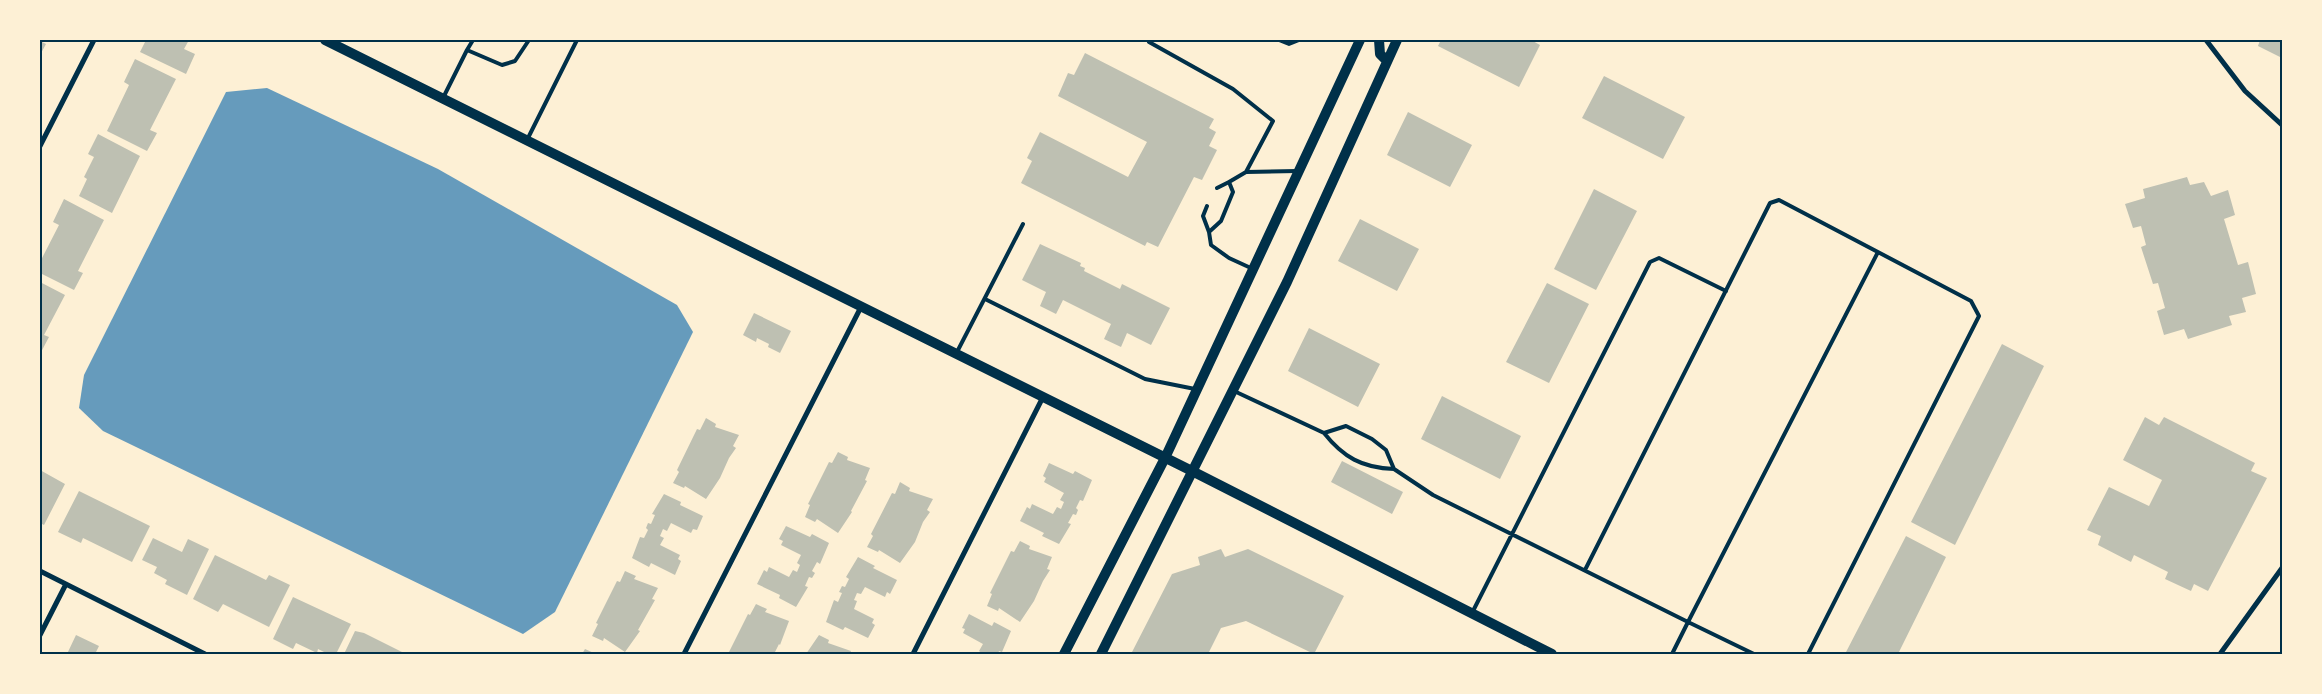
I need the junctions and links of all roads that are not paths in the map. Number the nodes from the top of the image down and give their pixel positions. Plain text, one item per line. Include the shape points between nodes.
1 (94, 40) edge
2 (325, 40) edge
3 (472, 40) edge
4 (529, 40) edge
5 (577, 40) edge
6 (1278, 40) edge
7 (1299, 40) edge
8 (1360, 40) edge
9 (1379, 40) edge
10 (1396, 40) edge
11 (2206, 40) edge
12 (1149, 42) dead end
13 (467, 50) junction
14 (1387, 61) junction
15 (443, 99) junction
16 (2282, 125) edge
17 (526, 140) junction
18 (40, 146) edge
19 (1299, 171) junction
20 (1246, 172) junction
21 (1229, 182) junction
22 (1217, 188) dead end
23 (1207, 206) dead end
24 (1023, 224) dead end
25 (1209, 232) junction
26 (1878, 252) junction
27 (1253, 270) junction
28 (1726, 291) junction
29 (984, 299) junction
30 (861, 307) junction
31 (956, 354) junction
32 (1198, 389) junction
33 (1234, 391) junction
34 (1043, 397) junction
35 (1324, 433) junction
36 (1165, 458) junction
37 (1394, 468) junction
38 (1194, 472) junction
39 (1512, 534) junction
40 (2282, 568) edge
41 (1585, 570) junction
42 (40, 571) edge
43 (66, 584) junction
44 (1472, 613) junction
45 (1688, 622) junction
46 (40, 635) edge
47 (205, 654) edge
48 (684, 654) edge
49 (913, 654) edge
50 (1064, 654) edge
51 (1101, 654) edge
52 (1552, 654) edge
53 (1672, 654) edge
54 (1754, 654) edge
55 (1808, 654) edge
56 (2220, 654) edge

1 - 18 street
2 - 15 main road
3 - 13 lane
4 - 13 lane via 515,61 502,65
5 - 17 lane
6 - 7 lane via 1290,44
8 - 19 main road
9 - 14 main road via 1380,54
10 - 14 main road
11 - 16 street via 2245,91
12 - 20 lane via 1233,88 1273,121
13 - 15 lane
14 - 33 main road
15 - 17 main road
17 - 30 main road
19 - 20 lane
19 - 27 main road
20 - 21 lane
21 - 22 lane
21 - 25 lane via 1234,192 1221,221
23 - 25 lane via 1203,216
24 - 29 lane
25 - 27 lane via 1211,245
26 - 28 lane via 1779,200 1770,203
26 - 45 lane
26 - 55 lane via 1971,301 1979,316
27 - 32 main road
28 - 39 lane via 1659,258 1650,262
28 - 41 lane
29 - 31 lane
29 - 32 lane via 1144,379
30 - 31 main road
30 - 48 street
31 - 34 main road
32 - 36 main road
33 - 35 lane
33 - 38 main road
34 - 36 main road
34 - 49 street
35 - 37 lane via 1337,450 1359,462 1375,468
35 - 37 lane via 1346,426 1372,439 1386,450
36 - 38 main road
36 - 50 main road
37 - 39 lane via 1433,495
38 - 44 main road
38 - 51 main road
39 - 41 lane
39 - 44 lane
40 - 56 street
41 - 45 lane
42 - 43 street
43 - 46 street
43 - 47 street
44 - 52 main road
45 - 53 lane
45 - 54 lane

